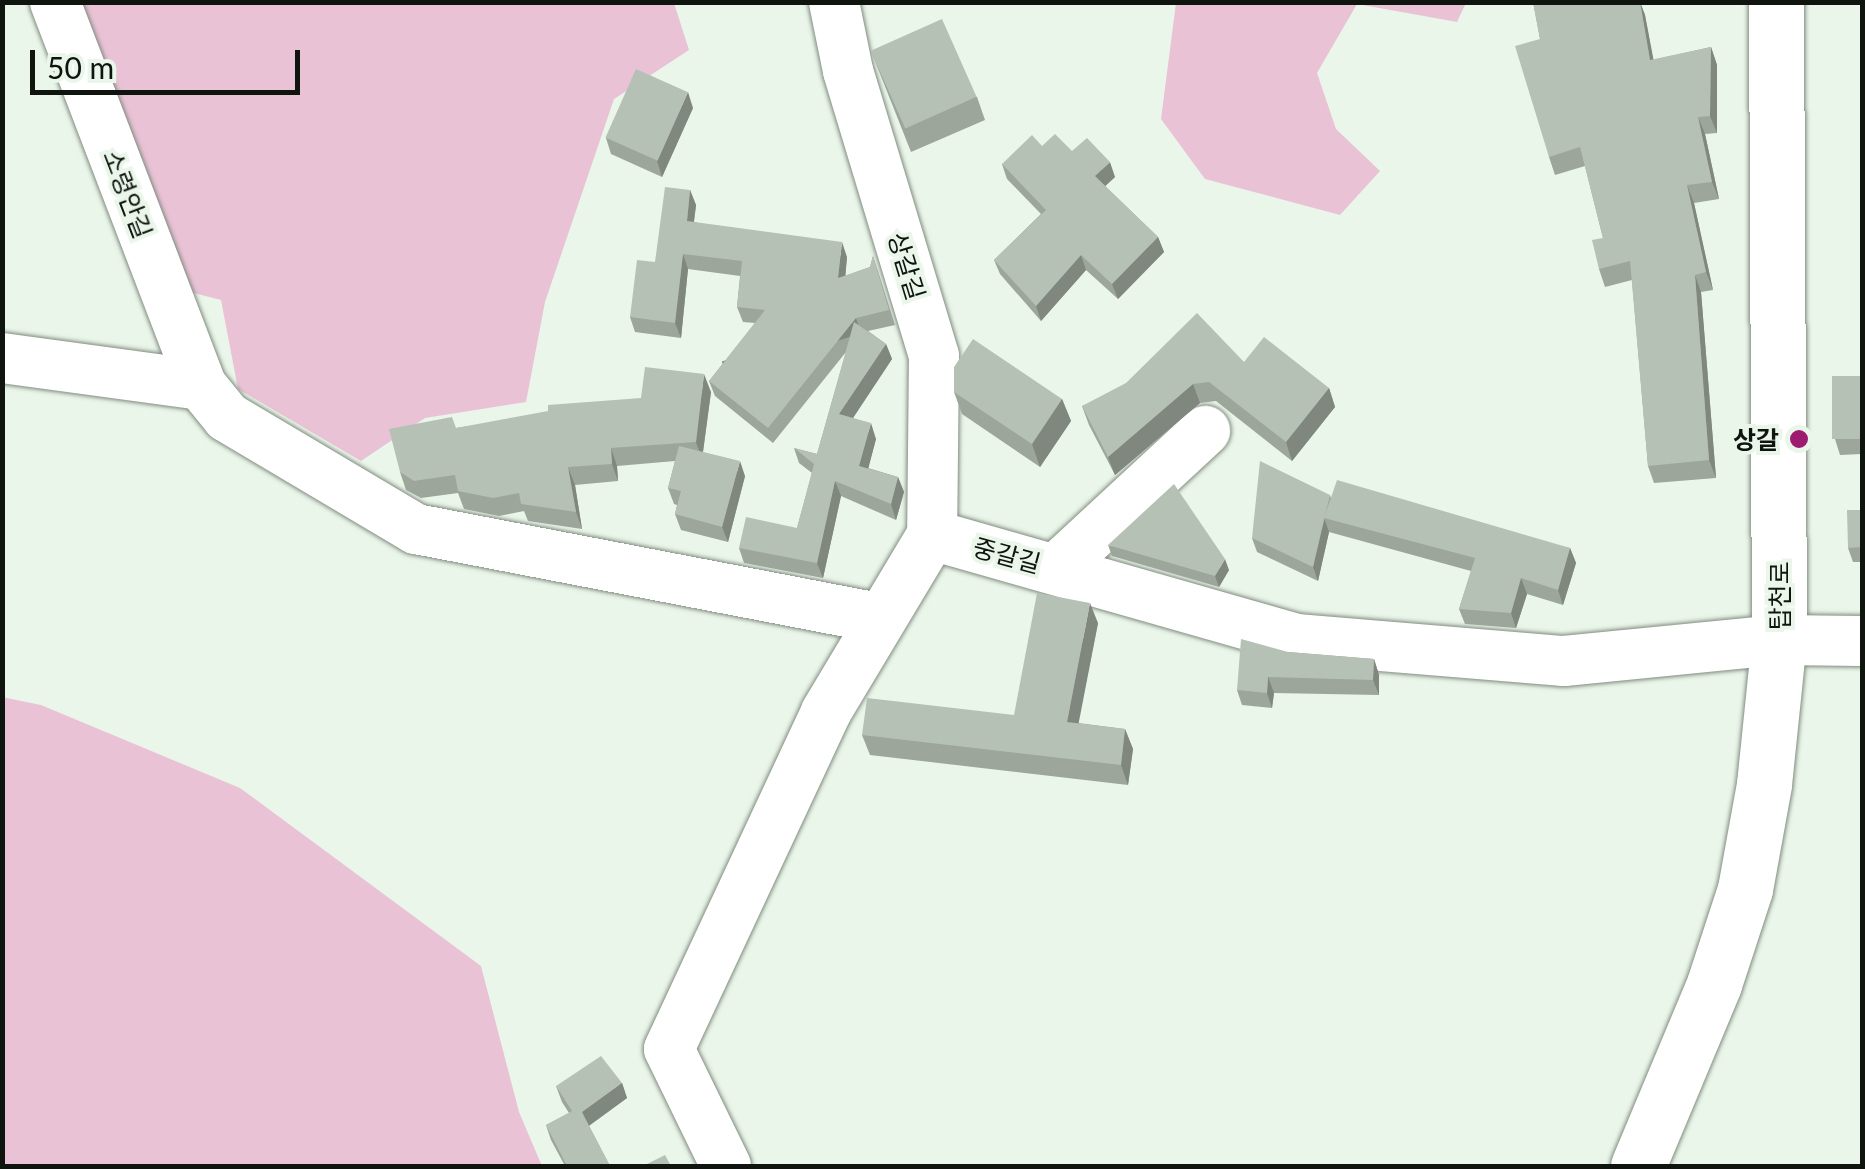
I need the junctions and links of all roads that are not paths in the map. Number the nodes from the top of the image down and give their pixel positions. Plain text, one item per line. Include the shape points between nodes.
1 (55, 2) edge
2 (834, 2) edge
3 (1776, 2) edge
4 (2, 358) edge
5 (201, 385) junction
6 (1205, 430) dead end
7 (932, 535) junction
8 (1057, 568) junction
9 (878, 618) junction
10 (1779, 640) junction
11 (1862, 640) edge
12 (726, 1166) edge
13 (1638, 1166) edge

1 - 5 street, 소령안길
2 - 7 street, 상갈길 via 848,72 934,356
3 - 10 main road, 탑천로
4 - 5 street
5 - 9 street via 227,417 416,528
6 - 8 street
7 - 8 street, 중갈길
7 - 9 street
8 - 10 street, 중갈길 via 1296,639 1564,660
9 - 12 street via 826,712 669,1050
10 - 11 street, 중갈길
10 - 13 main road, 탑천로 via 1745,889 1714,984

